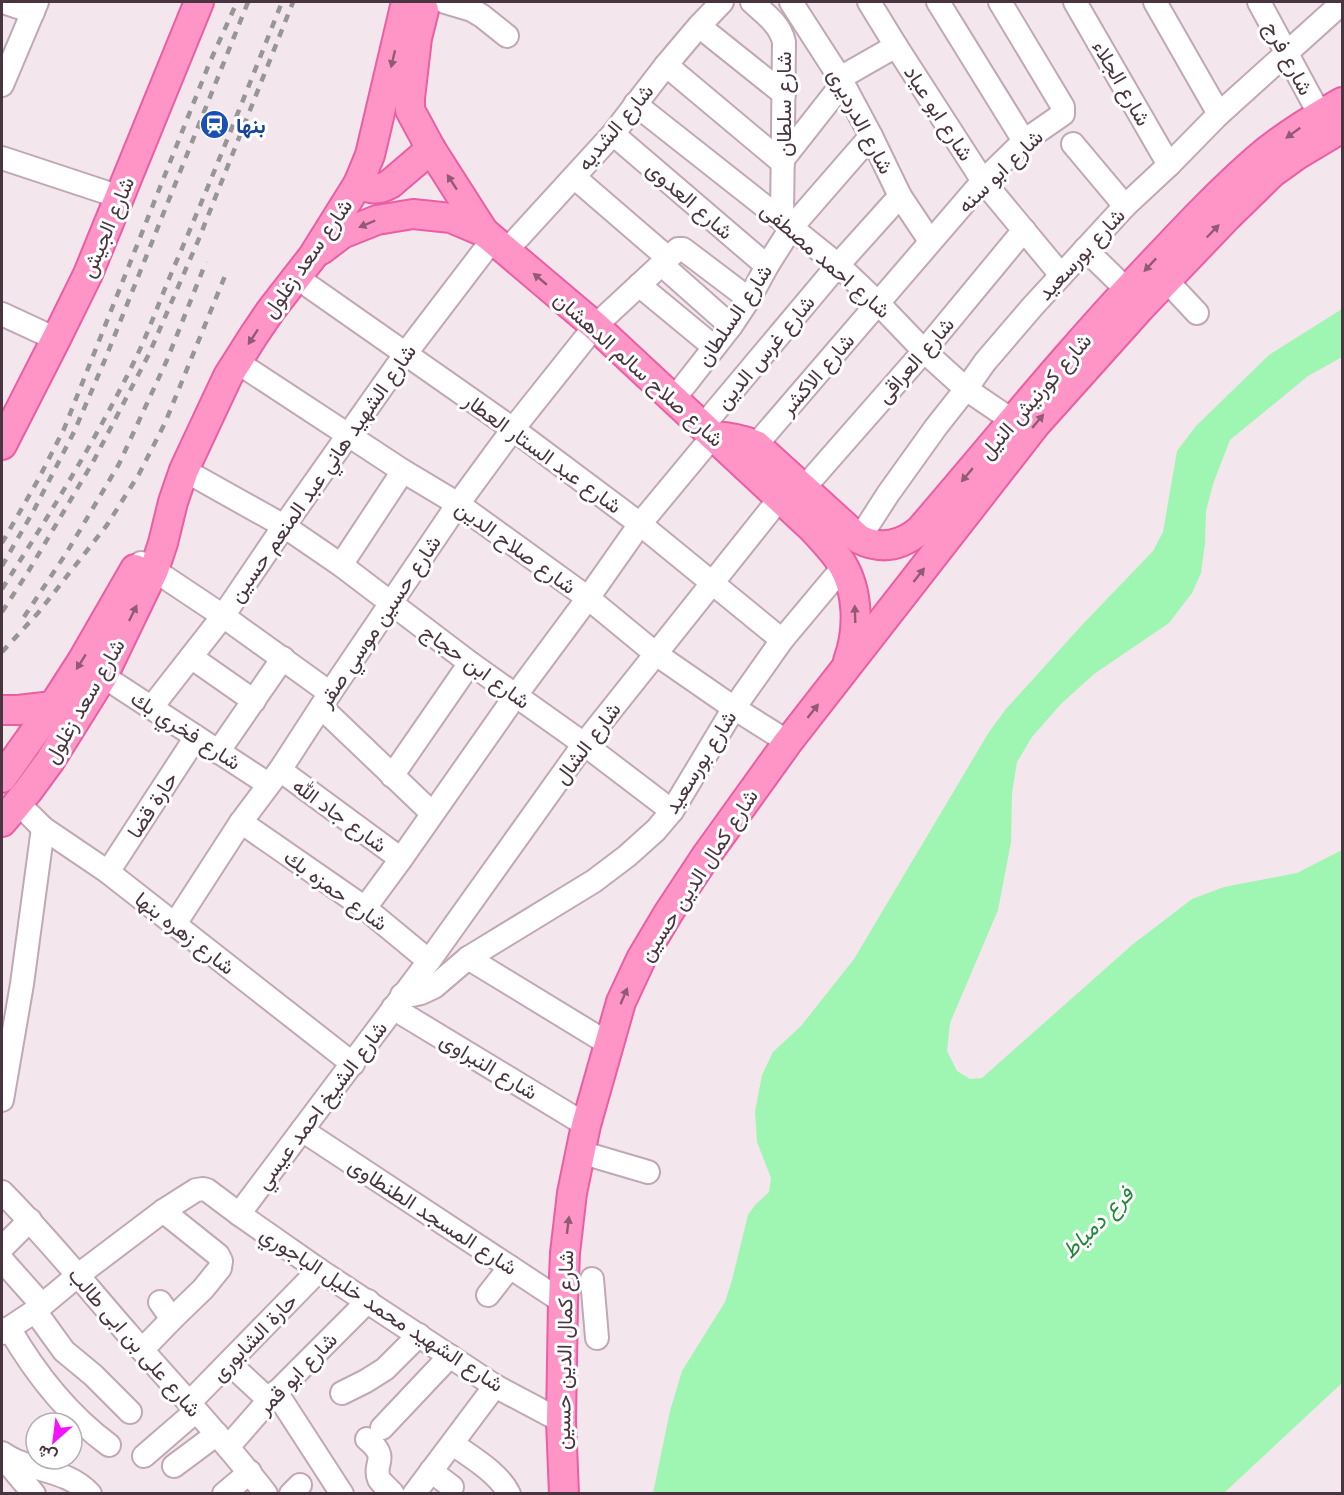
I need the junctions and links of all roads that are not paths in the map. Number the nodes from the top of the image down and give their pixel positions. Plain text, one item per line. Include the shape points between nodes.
1 (3, 2) edge
2 (199, 2) edge
3 (406, 2) edge
4 (426, 2) edge
5 (445, 2) edge
6 (722, 2) edge
7 (752, 2) edge
8 (791, 2) edge
9 (869, 2) edge
10 (938, 2) edge
11 (1000, 2) edge
12 (1075, 2) edge
13 (1155, 2) edge
14 (1259, 2) edge
15 (1342, 3) edge
16 (35, 7) edge
17 (699, 26) junction
18 (507, 36) dead end
19 (896, 46) junction
20 (1286, 52) junction
21 (666, 65) junction
22 (841, 81) junction
23 (2, 85) edge
24 (784, 94) junction
25 (635, 104) junction
26 (1219, 114) junction
27 (1335, 115) edge
28 (613, 134) junction
29 (872, 136) junction
30 (1024, 141) junction
31 (1073, 144) dead end
32 (431, 149) junction
33 (2, 158) edge
34 (783, 160) junction
35 (1169, 165) junction
36 (574, 177) junction
37 (982, 181) junction
38 (358, 184) junction
39 (900, 196) junction
40 (120, 198) junction
41 (1125, 206) junction
42 (787, 224) junction
43 (1024, 230) junction
44 (494, 240) junction
45 (930, 241) junction
46 (1086, 249) junction
47 (669, 257) junction
48 (838, 265) junction
49 (304, 266) junction
50 (767, 266) junction
51 (1061, 275) junction
52 (1166, 280) junction
53 (639, 285) junction
54 (1127, 290) junction
55 (749, 300) junction
56 (878, 303) junction
57 (1197, 313) dead end
58 (2, 314) edge
59 (595, 326) junction
60 (731, 326) junction
61 (56, 339) junction
62 (714, 347) junction
63 (924, 351) junction
64 (406, 353) junction
65 (237, 362) junction
66 (966, 389) junction
67 (673, 400) junction
68 (1014, 421) junction
69 (513, 429) junction
70 (707, 431) junction
71 (348, 434) junction
72 (4, 435) edge
73 (756, 445) junction
74 (184, 470) junction
75 (403, 471) junction
76 (792, 493) junction
77 (458, 504) junction
78 (640, 524) junction
79 (284, 526) junction
80 (859, 539) junction
81 (341, 565) junction
82 (147, 566) junction
83 (844, 566) junction
84 (712, 582) junction
85 (588, 598) junction
86 (392, 602) junction
87 (223, 616) junction
88 (782, 640) junction
89 (656, 654) junction
90 (191, 657) junction
91 (283, 658) junction
92 (470, 663) junction
93 (844, 671) junction
94 (103, 676) junction
95 (516, 695) junction
96 (325, 700) junction
97 (254, 701) junction
98 (53, 706) junction
99 (151, 708) junction
100 (734, 708) junction
101 (2, 710) edge
102 (196, 737) junction
103 (788, 742) junction
104 (584, 744) junction
105 (218, 752) junction
106 (392, 776) junction
107 (274, 777) junction
108 (2, 778) edge
109 (672, 811) junction
110 (10, 812) edge
111 (432, 813) junction
112 (241, 822) junction
113 (43, 828) junction
114 (400, 859) junction
115 (108, 872) junction
116 (365, 908) junction
117 (175, 924) junction
118 (468, 958) junction
119 (429, 961) junction
120 (12, 982) edge
121 (398, 1001) junction
122 (609, 1044) junction
123 (353, 1064) junction
124 (4, 1071) edge
125 (2, 1100) edge
126 (586, 1125) junction
127 (302, 1131) junction
128 (580, 1152) junction
129 (648, 1172) dead end
130 (2, 1192) edge
131 (163, 1211) junction
132 (239, 1214) junction
133 (30, 1220) junction
134 (2, 1248) edge
135 (2, 1260) edge
136 (510, 1267) junction
137 (319, 1270) junction
138 (77, 1276) junction
139 (592, 1279) dead end
140 (488, 1295) dead end
141 (368, 1301) junction
142 (39, 1308) junction
143 (563, 1310) junction
144 (5, 1331) edge
145 (419, 1335) junction
146 (142, 1350) junction
147 (450, 1356) junction
148 (229, 1363) junction
149 (495, 1386) junction
150 (342, 1393) dead end
151 (272, 1396) junction
152 (192, 1407) junction
153 (130, 1412) dead end
154 (561, 1421) junction
155 (222, 1440) junction
156 (453, 1444) junction
157 (109, 1445) dead end
158 (2, 1454) edge
159 (144, 1456) dead end
160 (174, 1466) dead end
161 (431, 1471) junction
162 (250, 1472) junction
163 (452, 1487) dead end
164 (34, 1494) edge
165 (90, 1494) edge
166 (224, 1494) edge
167 (266, 1494) edge
168 (342, 1494) edge
169 (393, 1494) edge
170 (414, 1494) edge
171 (509, 1494) edge
172 (564, 1494) edge

1 - 16 street
2 - 40 main road, شارع الجيش
3 -> 38 main road, شارع سعد زغلول via 370,155
4 - 32 main road via 409,104
5 - 18 street via 472,10
6 - 17 street, شارع الشديه
7 - 24 street, شارع سلطان via 782,34
8 - 22 street, شارع الدرديرى
9 - 19 street, شارع ابو عياد
10 - 30 street
11 - 30 street, شارع ابو سنه via 1064,110 1062,116
12 - 35 street, شارع الجلاء
13 - 26 street
14 - 20 street, شارع فرج
15 - 20 street, شارع بورسعيد
16 - 23 street
17 - 21 street, شارع الشديه
17 - 24 street
19 - 22 street
19 - 37 street, شارع ابو عياد
20 - 26 street, شارع بورسعيد
20 - 27 street, شارع فرج
21 - 25 street, شارع الشديه
21 - 34 street
22 - 29 street, شارع الدرديرى
22 - 34 street
24 - 34 street, شارع سلطان
25 - 28 street, شارع الشديه
25 - 42 street, شارع احمد مصطفى
26 - 35 street, شارع بورسعيد
52 -> 27 main road, شارع كورنيش النيل
27 -> 54 main road, شارع كورنيش النيل via 1257,159
28 - 36 street, شارع الشديه
28 - 50 street, شارع العدوى
29 - 39 street, شارع الدرديرى
29 - 42 street, شارع السلطان
30 - 37 street, شارع ابو سنه
31 - 41 street
32 - 38 main road via 382,188 374,190
44 -> 32 main road
33 - 40 street
34 - 42 street, شارع سلطان
35 - 41 street, شارع بورسعيد
36 - 44 street, شارع الشديه
36 - 47 street
37 - 43 street, شارع ابو عياد
37 - 45 street, شارع ابو سنه
38 - 49 main road, شارع سعد زغلول
39 - 45 street, شارع الدرديرى
39 - 48 street, شارع غرس الدين
40 - 61 main road, شارع الجيش
41 - 46 street, شارع بورسعيد
42 - 48 street, شارع احمد مصطفى
42 - 50 street, شارع السلطان
43 - 51 street, شارع ابو عياد
43 - 63 street, شارع العراقى
44 -> 49 main road, شارع صلاح سالم الدهشان via 450,218 413,214 377,220 342,234
59 -> 44 main road, شارع صلاح سالم الدهشان
44 - 64 street, شارع الشهيد هاني عبد المنعم حسين
45 - 56 street, شارع ابو سنه
46 - 51 street, شارع بورسعيد
46 - 54 street
47 - 53 street, شارع حسين موسي صقر
47 - 55 street via 684,249
47 - 60 street
48 - 56 street, شارع احمد مصطفى
48 - 70 street, شارع غرس الدين
49 - 64 street, شارع عبد الستار العطار
49 -> 65 main road, شارع سعد زغلول
50 - 55 street, شارع السلطان
51 - 66 street, شارع بورسعيد
52 - 57 street
93 -> 52 main road, شارع كورنيش النيل via 1036,424
53 - 59 street, شارع حسين موسي صقر
53 - 62 street
54 - 68 main road, شارع كورنيش النيل
55 - 60 street, شارع السلطان
56 - 63 street, شارع احمد مصطفى
56 - 73 street, شارع الاكشر
58 - 61 street
59 - 67 main road, شارع صلاح سالم الدهشان
59 - 69 street, شارع حسين موسي صقر
60 - 62 street, شارع السلطان
61 - 72 main road, شارع الجيش
62 - 67 street, شارع السلطان
63 - 66 street, شارع احمد مصطفى
63 - 76 street, شارع العراقى
64 - 69 street, شارع عبد الستار العطار
64 - 71 street, شارع الشهيد هاني عبد المنعم حسين
65 - 71 street, شارع صلاح الدين
65 - 74 main road, شارع سعد زغلول
66 - 68 street, شارع احمد مصطفى
66 - 80 street, شارع بورسعيد
67 - 70 main road, شارع صلاح سالم الدهشان
68 -> 80 main road, شارع كورنيش النيل via 912,537 880,546
69 - 77 street, شارع حسين موسي صقر
69 - 78 street, شارع عبد الستار العطار
70 - 73 main road, شارع كورنيش النيل
70 - 76 main road, شارع صلاح سالم الدهشان
70 - 78 street, شارع غرس الدين
71 - 75 street, شارع صلاح الدين
71 - 79 street, شارع الشهيد هاني عبد المنعم حسين
73 - 76 main road, شارع كورنيش النيل
74 - 79 street, شارع ابن حجاج
74 - 82 main road, شارع سعد زغلول
75 - 77 street, شارع صلاح الدين
75 - 81 street
76 - 80 main road, شارع كورنيش النيل
76 - 83 main road, شارع صلاح سالم الدهشان via 812,528
76 - 84 street, شارع الشال
77 - 85 street, شارع صلاح الدين
77 - 86 street, شارع حسين موسي صقر
78 - 84 street, شارع عبد الستار العطار
78 - 85 street, شارع غرس الدين
79 - 81 street, شارع ابن حجاج
79 - 87 street, شارع الشهيد هاني عبد المنعم حسين
81 - 86 street, شارع ابن حجاج
82 - 87 street
94 -> 82 main road, شارع سعد زغلول
82 -> 98 main road, شارع سعد زغلول
83 - 88 street, شارع بورسعيد
93 -> 83 main road, شارع صلاح سالم الدهشان via 853,644 856,616
84 - 88 street, شارع عبد الستار العطار
84 - 89 street, شارع الشال
85 - 89 street, شارع صلاح الدين
85 - 95 street, شارع غرس الدين
86 - 92 street, شارع ابن حجاج
86 - 96 street, شارع حسين موسي صقر
87 - 90 street, شارع الشهيد هاني عبد المنعم حسين
87 - 91 street
88 - 100 street, شارع بورسعيد
89 - 100 street, شارع صلاح الدين
89 - 104 street, شارع الشال
90 - 97 street
90 - 99 street, شارع الشهيد هاني عبد المنعم حسين
91 - 96 street
91 - 97 street
92 - 95 street, شارع ابن حجاج
92 - 106 street
103 -> 93 main road, شارع كمال الدين حسين
94 - 99 street, شارع فخري بك
94 - 110 main road, شارع سعد زغلول via 50,761
95 - 104 street, شارع ابن حجاج
95 - 111 street, شارع غرس الدين
96 - 106 street
96 - 107 street, شارع حسين موسي صقر
97 - 105 street
98 - 101 main road
98 - 108 main road, شارع سعد زغلول
99 - 102 street, شارع فخري بك
100 - 103 street, شارع صلاح الدين
100 - 109 street, شارع بورسعيد
102 - 105 street, شارع فخري بك
102 - 115 street, حارة قضا
122 -> 103 main road, شارع كمال الدين حسين via 621,1002 669,912
104 - 109 street, شارع ابن حجاج
104 - 119 street, شارع الشال
105 - 107 street, شارع فخري بك
106 - 111 street
107 - 112 street, شارع حسين موسي صقر
107 - 114 street, شارع جاد الله
109 - 118 street, شارع بورسعيد via 656,830 594,881
110 - 113 street, شارع زهره بنها
111 - 114 street, شارع غرس الدين
112 - 116 street, شارع حمزه بك
112 - 117 street, شارع حسين موسي صقر
113 - 115 street, شارع زهره بنها
113 - 120 street
114 - 116 street, شارع غرس الدين
115 - 117 street, شارع زهره بنها
116 - 119 street, شارع حمزه بك
117 - 123 street, شارع زهره بنها
118 - 121 street, شارع بورسعيد via 434,987
118 - 122 street
119 - 121 street, شارع الشال
120 - 124 street
121 - 123 street, شارع الشيخ احمد عيسي
121 - 126 street, شارع النبراوى
122 - 126 main road, شارع كمال الدين حسين
123 - 127 street, شارع الشيخ احمد عيسي
124 - 125 street
126 - 128 main road, شارع كمال الدين حسين
127 - 132 street, شارع الشيخ احمد عيسي
127 - 136 street, شارع المسجد الطنطاوى
128 - 129 street via 615,1172
143 -> 128 main road, شارع كمال الدين حسين via 566,1244
130 - 133 street, شارع على بن ابى طالب
131 - 132 street, شارع الشهيد محمد خليل الباجوري via 203,1189
131 - 138 street
131 - 146 street via 220,1257 221,1265 203,1290 166,1310
132 - 137 street, شارع الشهيد محمد خليل الباجوري
133 - 134 street
133 - 138 street, شارع على بن ابى طالب
135 - 142 street
136 - 140 street
136 - 143 street, شارع المسجد الطنطاوى
137 - 141 street, شارع الشهيد محمد خليل الباجوري
137 - 148 street, حارة الشابورى
138 - 142 street
138 - 146 street, شارع على بن ابى طالب
139 - 143 street via 596,1328
141 - 145 street, شارع الشهيد محمد خليل الباجوري
141 - 151 street, شارع ابو قمر
142 - 144 street
142 - 153 street via 64,1351
143 - 154 main road, شارع كمال الدين حسين
144 - 157 street via 58,1399
145 - 147 street, شارع الشهيد محمد خليل الباجوري
145 - 150 street via 385,1369
146 - 152 street, شارع على بن ابى طالب
147 - 149 street, شارع الشهيد محمد خليل الباجوري
147 - 169 street via 375,1434 380,1480
148 - 151 street
148 - 152 street, حارة الشابورى
149 - 154 street, شارع الشهيد محمد خليل الباجوري
149 - 156 street
151 - 155 street, شارع ابو قمر
151 - 168 street
152 - 155 street, شارع على بن ابى طالب
152 - 159 street, حارة الشابورى
154 - 172 main road, شارع كمال الدين حسين
155 - 160 street, شارع ابو قمر
155 - 162 street, شارع على بن ابى طالب
156 - 161 street
156 - 171 street via 496,1476
158 - 164 street
158 - 165 street via 70,1479
161 - 163 street
161 - 170 street
162 - 166 street
162 - 167 street, شارع على بن ابى طالب

